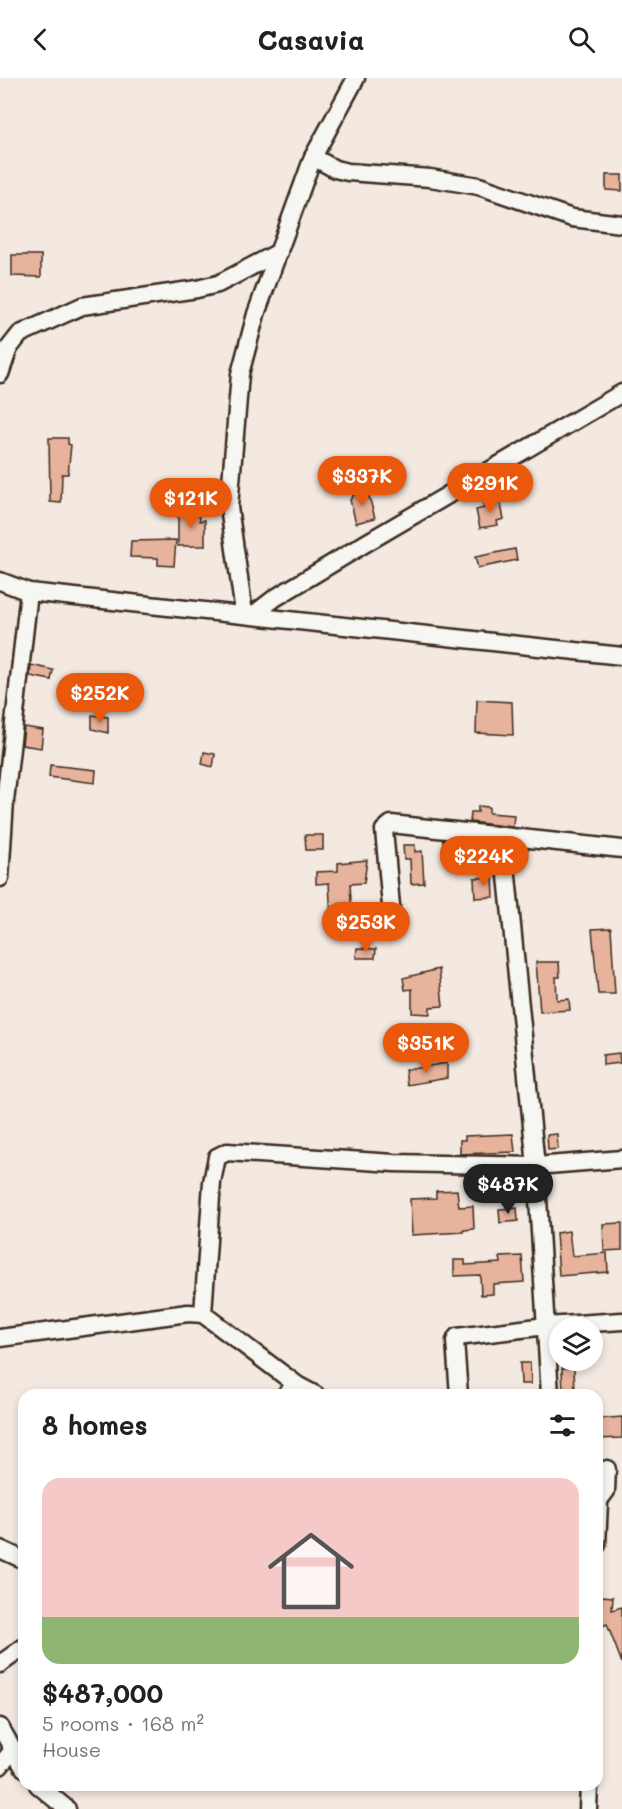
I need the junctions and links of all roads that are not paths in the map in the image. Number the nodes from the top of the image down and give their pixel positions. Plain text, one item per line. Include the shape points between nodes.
1 (356, 78) edge
2 (313, 157) junction
3 (622, 224) edge
4 (279, 252) junction
5 (0, 374) edge
6 (622, 393) edge
7 (0, 581) edge
8 (29, 591) junction
9 (249, 614) junction
10 (622, 656) edge
11 (503, 836) junction
12 (622, 849) edge
13 (0, 878) edge
14 (391, 906) dead end
15 (622, 1159) edge
16 (536, 1166) junction
17 (203, 1314) junction
18 (622, 1321) edge
19 (546, 1326) junction
20 (0, 1338) edge
21 (290, 1389) edge
22 (459, 1389) edge
23 (550, 1389) edge
24 (609, 1469) edge
25 (603, 1496) edge
26 (0, 1549) edge
27 (18, 1556) edge
28 (18, 1651) edge
29 (0, 1664) edge
30 (0, 1727) edge
31 (12, 1750) junction
32 (18, 1759) edge
33 (0, 1766) edge
34 (45, 1791) edge
35 (589, 1791) edge
36 (67, 1809) edge
37 (588, 1809) edge

1 - 2 street
2 - 3 street via 348,172 479,186 572,218
2 - 4 street
4 - 5 street via 218,284 82,306 20,334 9,348
4 - 9 street via 256,314 240,374 233,436 229,507
6 - 9 street
7 - 8 street
8 - 9 street
8 - 13 street
9 - 10 street
11 - 12 street
11 - 14 street via 399,823 388,826 384,830
11 - 16 street
15 - 16 street
16 - 17 street via 394,1163 227,1152 217,1157 212,1182
16 - 19 street
17 - 20 street
17 - 21 street
18 - 19 street
19 - 22 street via 457,1337
19 - 23 street
24 - 25 street
26 - 27 street
28 - 29 street
30 - 31 street
31 - 32 street
31 - 33 street
34 - 36 street
35 - 37 street

